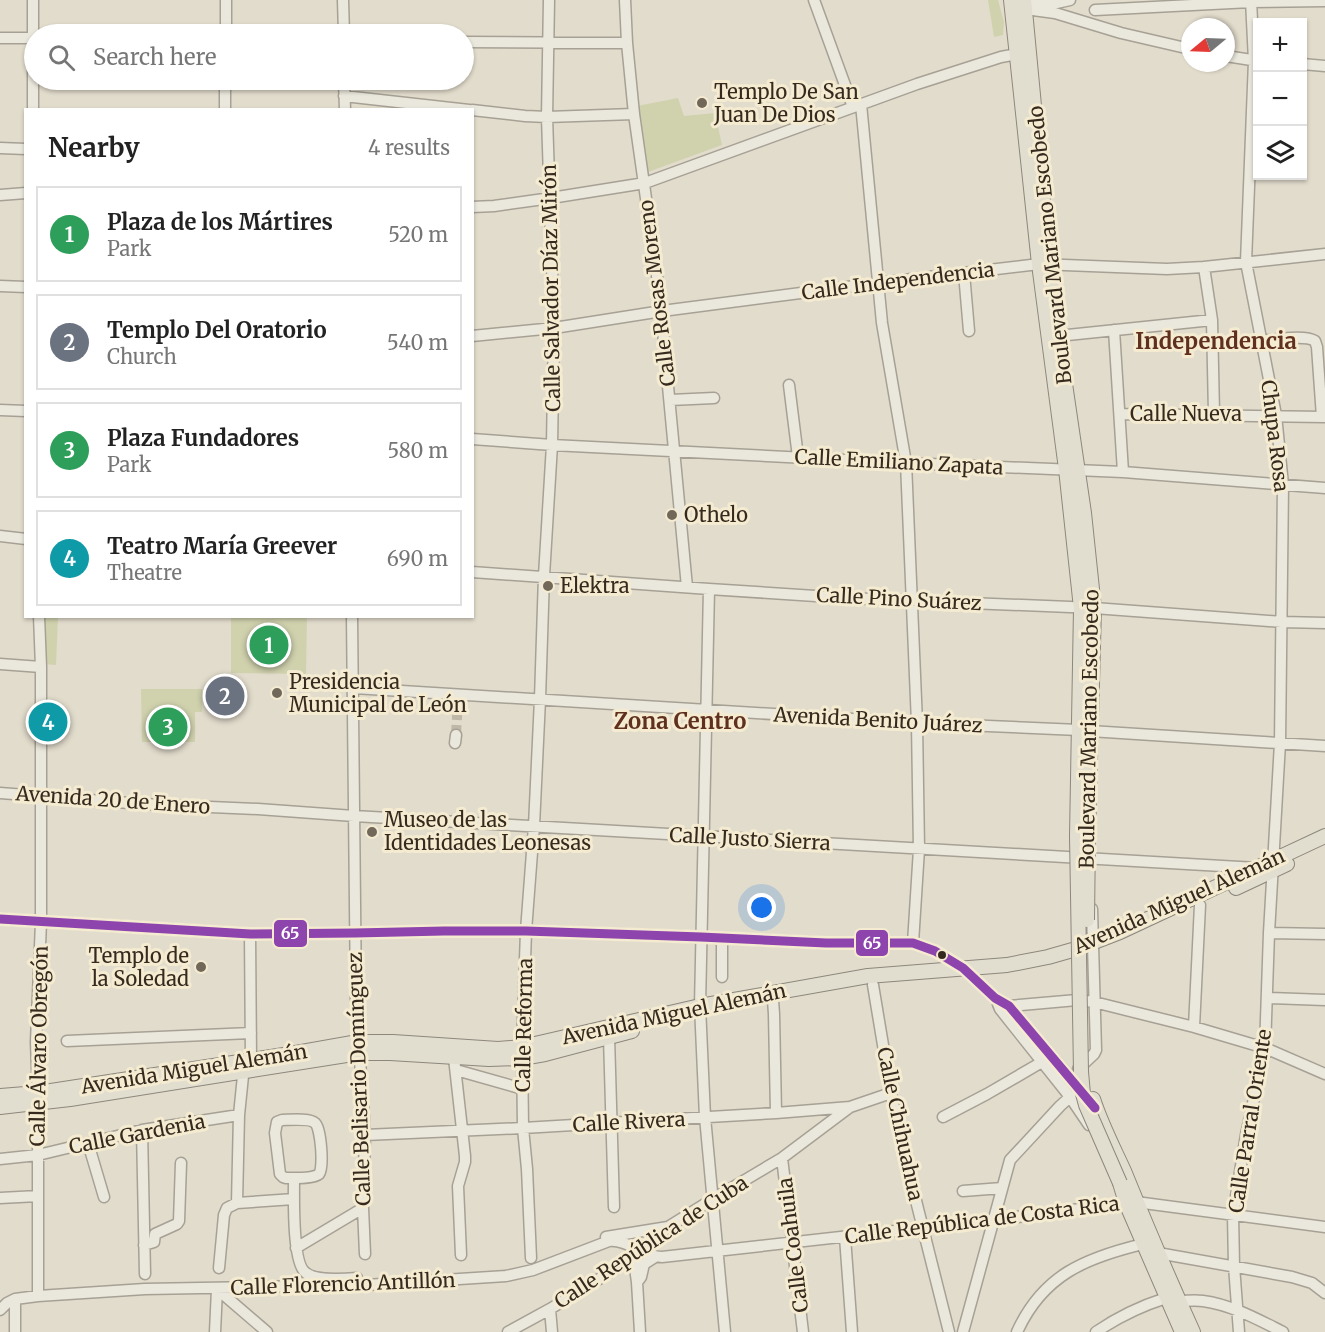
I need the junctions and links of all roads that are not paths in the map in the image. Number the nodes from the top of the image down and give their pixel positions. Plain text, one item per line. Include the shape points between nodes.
1 (33, 0) edge
2 (226, 0) edge
3 (343, 0) edge
4 (549, 0) edge
5 (625, 0) edge
6 (814, 0) edge
7 (1064, 1) edge
8 (1252, 1) edge
9 (1325, 1) edge
10 (1019, 3) edge
11 (1095, 5) edge
12 (1061, 15) junction
13 (1253, 18) edge
14 (34, 24) edge
15 (226, 24) edge
16 (344, 24) edge
17 (1095, 26) junction
18 (0, 38) edge
19 (24, 38) edge
20 (474, 42) edge
21 (549, 43) junction
22 (627, 44) junction
23 (1181, 47) edge
24 (1023, 53) junction
25 (1235, 58) edge
26 (1253, 60) edge
27 (1307, 64) edge
28 (1325, 66) edge
29 (1255, 72) edge
30 (33, 90) edge
31 (225, 90) edge
32 (345, 90) edge
33 (345, 96) junction
34 (857, 106) junction
35 (33, 108) edge
36 (225, 108) edge
37 (345, 108) edge
38 (452, 108) edge
39 (474, 110) edge
40 (634, 114) junction
41 (547, 117) junction
42 (0, 148) edge
43 (24, 148) edge
44 (645, 183) junction
45 (24, 193) edge
46 (0, 195) edge
47 (551, 198) junction
48 (474, 207) edge
49 (1325, 254) edge
50 (1246, 262) junction
51 (1044, 264) junction
52 (1204, 267) junction
53 (964, 273) junction
54 (878, 283) junction
55 (0, 286) edge
56 (24, 287) edge
57 (662, 311) junction
58 (1212, 320) junction
59 (554, 328) junction
60 (1114, 330) junction
61 (969, 331) dead end
62 (474, 336) edge
63 (1058, 336) junction
64 (1261, 341) junction
65 (789, 385) dead end
66 (714, 398) dead end
67 (670, 400) junction
68 (0, 410) edge
69 (24, 411) edge
70 (1120, 414) junction
71 (1214, 414) junction
72 (1276, 416) junction
73 (1324, 417) edge
74 (474, 439) edge
75 (552, 445) junction
76 (675, 450) junction
77 (798, 457) junction
78 (906, 463) junction
79 (1072, 470) junction
80 (1123, 472) junction
81 (1283, 484) junction
82 (1325, 488) edge
83 (0, 536) edge
84 (24, 539) edge
85 (474, 572) edge
86 (543, 576) junction
87 (687, 587) junction
88 (709, 589) junction
89 (912, 600) junction
90 (1088, 608) junction
91 (39, 618) edge
92 (352, 618) edge
93 (1282, 622) junction
94 (1325, 623) edge
95 (0, 664) edge
96 (41, 667) junction
97 (354, 688) junction
98 (540, 699) junction
99 (706, 710) junction
100 (917, 723) junction
101 (1083, 734) junction
102 (1280, 743) junction
103 (1325, 746) edge
104 (0, 793) edge
105 (41, 795) junction
106 (227, 808) joint
107 (354, 816) junction
108 (534, 826) junction
109 (703, 836) junction
110 (1325, 836) edge
111 (1082, 840) junction
112 (1325, 846) edge
113 (919, 849) junction
114 (1074, 856) junction
115 (1092, 858) junction
116 (1230, 865) junction
117 (1274, 865) junction
118 (1256, 867) junction
119 (1231, 881) junction
120 (1200, 905) junction
121 (0, 919) edge
122 (41, 922) junction
123 (526, 931) junction
124 (355, 933) junction
125 (1269, 933) junction
126 (250, 934) junction
127 (1325, 934) edge
128 (701, 937) junction
129 (722, 938) junction
130 (913, 943) junction
131 (1093, 946) junction
132 (1076, 952) junction
133 (967, 971) junction
134 (722, 977) dead end
135 (873, 985) junction
136 (1267, 998) junction
137 (773, 1000) junction
138 (1077, 1000) junction
139 (1325, 1000) edge
140 (1094, 1002) junction
141 (1005, 1007) junction
142 (700, 1010) junction
143 (1194, 1027) junction
144 (251, 1033) junction
145 (609, 1037) junction
146 (67, 1041) dead end
147 (359, 1048) junction
148 (1265, 1048) junction
149 (522, 1052) junction
150 (1042, 1062) junction
151 (246, 1064) junction
152 (455, 1064) junction
153 (1062, 1068) junction
154 (1325, 1074) edge
155 (1071, 1078) junction
156 (523, 1089) junction
157 (891, 1093) junction
158 (0, 1096) edge
159 (1070, 1097) junction
160 (38, 1098) junction
161 (1094, 1104) junction
162 (0, 1107) edge
163 (850, 1107) junction
164 (776, 1113) junction
165 (239, 1115) junction
166 (705, 1117) junction
167 (943, 1117) dead end
168 (612, 1123) junction
169 (523, 1128) junction
170 (142, 1130) junction
171 (462, 1131) junction
172 (364, 1135) junction
173 (88, 1143) junction
174 (38, 1155) junction
175 (782, 1158) junction
176 (0, 1159) edge
177 (181, 1162) dead end
178 (294, 1178) junction
179 (1002, 1188) junction
180 (963, 1191) dead end
181 (38, 1197) junction
182 (104, 1197) dead end
183 (0, 1198) edge
184 (713, 1198) junction
185 (294, 1199) junction
186 (237, 1203) junction
187 (1131, 1203) junction
188 (614, 1207) dead end
189 (363, 1208) junction
190 (1233, 1215) junction
191 (993, 1220) junction
192 (668, 1227) junction
193 (1325, 1227) edge
194 (922, 1228) junction
195 (844, 1237) junction
196 (793, 1242) junction
197 (1143, 1244) junction
198 (144, 1245) junction
199 (296, 1248) junction
200 (718, 1250) junction
201 (639, 1252) junction
202 (1158, 1253) junction
203 (365, 1254) dead end
204 (461, 1255) dead end
205 (655, 1257) junction
206 (531, 1258) dead end
207 (1234, 1266) junction
208 (219, 1268) dead end
209 (145, 1274) dead end
210 (637, 1282) junction
211 (217, 1289) junction
212 (1325, 1293) edge
213 (38, 1296) junction
214 (15, 1299) junction
215 (1172, 1299) junction
216 (1, 1308) edge
217 (550, 1309) junction
218 (1238, 1310) junction
219 (15, 1332) edge
220 (215, 1332) edge
221 (267, 1332) edge
222 (507, 1332) edge
223 (552, 1332) edge
224 (640, 1332) edge
225 (725, 1332) edge
226 (803, 1332) edge
227 (852, 1332) edge
228 (949, 1332) edge
229 (963, 1332) edge
230 (1017, 1332) edge
231 (1096, 1332) edge
232 (1182, 1332) edge
233 (1193, 1332) edge
234 (1239, 1332) edge
235 (1282, 1332) edge

1 - 14 street
2 - 15 street
3 - 16 street
4 - 21 street, Calle Salvador Díaz Mirón
5 - 22 street, Calle Rosas Moreno
6 - 34 street
7 - 10 street
7 - 12 street
8 - 9 street
8 - 11 street
8 - 13 street, Chupa Rosa
10 - 12 street
10 - 24 main road, Boulevard Mariano Escobedo
11 - 17 street
12 - 17 street
17 - 23 street
18 - 19 street
20 - 21 street
21 - 22 street
21 - 41 street, Calle Salvador Díaz Mirón
22 - 40 street, Calle Rosas Moreno
24 - 34 street
24 - 51 main road, Boulevard Mariano Escobedo
25 - 26 street
27 - 28 street
29 - 50 street, Chupa Rosa
30 - 35 street
31 - 36 street
32 - 33 street
33 - 37 street
33 - 38 street
34 - 44 street
34 - 54 street
39 - 41 street
40 - 41 street
40 - 44 street, Calle Rosas Moreno
41 - 47 street, Calle Salvador Díaz Mirón
42 - 43 street
44 - 47 street
44 - 57 street, Calle Rosas Moreno
45 - 46 street
47 - 48 street
47 - 59 street, Calle Salvador Díaz Mirón
49 - 50 street, Calle Independencia
50 - 52 street, Calle Independencia
50 - 64 street, Chupa Rosa
51 - 52 street, Calle Independencia via 1137,269
51 - 53 street, Calle Independencia
51 - 63 main road, Boulevard Mariano Escobedo
51 - 79 main road, Boulevard Mariano Escobedo
52 - 58 street
53 - 54 street, Calle Independencia
53 - 61 street
54 - 57 street, Calle Independencia
54 - 78 street
55 - 56 street
57 - 59 street, Calle Independencia
57 - 67 street, Calle Rosas Moreno
58 - 60 street
58 - 71 street
59 - 62 street, Calle Independencia
59 - 75 street, Calle Salvador Díaz Mirón
60 - 63 street
60 - 70 street
63 - 79 main road, Boulevard Mariano Escobedo
64 - 72 street, Chupa Rosa
64 - 73 street via 1315,341
65 - 77 street
66 - 67 street
67 - 76 street, Calle Rosas Moreno
68 - 69 street
70 - 71 street, Calle Nueva
70 - 80 street
71 - 72 street, Calle Nueva
72 - 73 street, Calle Nueva
72 - 81 street, Chupa Rosa
74 - 75 street, Calle Emiliano Zapata
75 - 76 street, Calle Emiliano Zapata
75 - 86 street, Calle Salvador Díaz Mirón
76 - 77 street, Calle Emiliano Zapata
76 - 87 street, Calle Rosas Moreno
77 - 78 street, Calle Emiliano Zapata
78 - 79 street, Calle Emiliano Zapata
78 - 89 street
79 - 80 street, Calle Emiliano Zapata
79 - 90 main road, Boulevard Mariano Escobedo
80 - 81 street, Calle Emiliano Zapata
81 - 82 street, Calle Emiliano Zapata
81 - 93 street, Chupa Rosa
83 - 84 street
85 - 86 street, Calle Pino Suárez
86 - 87 street, Calle Pino Suárez
86 - 98 street, Calle Reforma
87 - 88 street, Calle Pino Suárez
88 - 89 street, Calle Pino Suárez
88 - 99 street
89 - 90 street, Calle Pino Suárez
89 - 100 street
90 - 93 street, Calle Pino Suárez
90 - 101 main road, Boulevard Mariano Escobedo
91 - 96 street, Calle Álvaro Obregón
92 - 97 street, Calle Belisario Domínguez
93 - 94 street, Calle Pino Suárez
93 - 102 street, Calle Parral Oriente
95 - 96 street
96 - 105 street, Calle Álvaro Obregón
97 - 98 street, Avenida Benito Juárez
97 - 107 street, Calle Belisario Domínguez
98 - 99 street, Avenida Benito Juárez
98 - 108 street, Calle Reforma
99 - 100 street, Avenida Benito Juárez
99 - 109 street
100 - 101 street, Avenida Benito Juárez
100 - 113 street
101 - 102 street, Avenida Benito Juárez
101 - 111 main road, Boulevard Mariano Escobedo
102 - 103 street, Avenida Benito Juárez
102 - 117 street, Calle Parral Oriente
104 - 105 street, Avenida 20 de Enero
105 - 106 street, Avenida 20 de Enero
105 - 122 street, Calle Álvaro Obregón
106 - 107 street, Calle Justo Sierra
107 - 108 street, Calle Justo Sierra
107 - 124 street, Calle Belisario Domínguez
108 - 109 street, Calle Justo Sierra
108 - 123 street, Calle Reforma
109 - 113 street, Calle Justo Sierra
109 - 128 street
110 - 117 main road, Avenida Miguel Alemán
111 - 114 street
111 - 115 street
111 - 161 main road, Boulevard Mariano Escobedo, bridge via 1089,1067
111 - 187 main road, Boulevard Mariano Escobedo, bridge via 1083,1094
112 - 117 main road, Avenida Miguel Alemán
113 - 114 street, Calle Justo Sierra
113 - 130 street
114 - 115 street, Calle Justo Sierra
114 - 132 street
115 - 116 street, Calle Justo Sierra
115 - 131 street
116 - 118 street, Calle Justo Sierra
116 - 119 main road
117 - 118 main road, Avenida Miguel Alemán
117 - 120 main road, Avenida Miguel Alemán
117 - 125 street, Calle Parral Oriente
118 - 119 main road, Avenida Miguel Alemán
119 - 131 main road, Avenida Miguel Alemán
120 - 131 main road, Avenida Miguel Alemán via 1124,938
120 - 143 street
121 - 122 street
122 - 126 street
122 - 160 street, Calle Álvaro Obregón
123 - 124 street
123 - 128 street
123 - 149 street, Calle Reforma
124 - 126 street
124 - 147 street, Calle Belisario Domínguez
125 - 127 street
125 - 136 street, Calle Parral Oriente
126 - 144 street
128 - 129 street
128 - 142 street
129 - 130 street
129 - 134 street
130 - 133 street via 935,951
131 - 132 main road, Avenida Miguel Alemán
131 - 140 street
132 - 133 main road, Avenida Miguel Alemán
132 - 138 street
133 - 135 main road, Avenida Miguel Alemán
133 - 141 street
133 - 142 main road, Avenida Miguel Alemán via 868,976
135 - 137 main road, Avenida Miguel Alemán
135 - 157 street, Calle Chihuahua
136 - 139 street
136 - 148 street, Calle Parral Oriente
137 - 142 main road, Avenida Miguel Alemán
137 - 164 street
138 - 140 street
138 - 141 street
138 - 153 street via 1077,1055 1071,1065
140 - 143 street
140 - 155 street via 1096,1050
141 - 150 street
141 - 153 street
142 - 145 main road, Avenida Miguel Alemán
142 - 149 main road, Avenida Miguel Alemán
142 - 166 street
143 - 148 street
144 - 146 street
144 - 151 street
145 - 149 main road, Avenida Miguel Alemán via 545,1054
145 - 168 street
147 - 149 main road, Avenida Miguel Alemán via 393,1042
147 - 151 main road, Avenida Miguel Alemán
147 - 152 main road, Avenida Miguel Alemán
147 - 172 street, Calle Belisario Domínguez
148 - 154 street
148 - 190 street, Calle Parral Oriente
149 - 152 main road, Avenida Miguel Alemán
149 - 156 street, Calle Reforma
150 - 159 street
150 - 167 street
151 - 160 main road, Avenida Miguel Alemán
151 - 165 street
152 - 156 street
152 - 171 street
153 - 155 street
155 - 161 street
156 - 169 street, Calle Reforma
157 - 163 street, Calle Rivera
157 - 194 street, Calle Chihuahua
158 - 160 main road, Avenida Miguel Alemán
159 - 161 street via 1081,1097
159 - 179 street via 1010,1160
159 - 187 street via 1095,1136 1116,1185
160 - 162 main road, Avenida Miguel Alemán
160 - 174 street, Calle Álvaro Obregón
161 - 187 main road, Boulevard Mariano Escobedo
163 - 164 street, Calle Rivera
163 - 175 street, Calle República de Cuba
164 - 166 street, Calle Rivera
165 - 170 street, Calle Gardenia
165 - 186 street
166 - 168 street, Calle Rivera
166 - 184 street
168 - 169 street, Calle Rivera
168 - 188 street
169 - 171 street, Calle Rivera
169 - 206 street, Calle Reforma
170 - 173 street, Calle Gardenia
170 - 198 street
171 - 172 street, Calle Rivera
171 - 204 street via 465,1162 458,1186
172 - 189 street, Calle Belisario Domínguez
173 - 174 street, Calle Gardenia
173 - 182 street
174 - 176 street, Calle Gardenia
174 - 181 street, Calle Álvaro Obregón
175 - 184 street, Calle República de Cuba
175 - 196 street, Calle Coahuila
177 - 198 street via 179,1223 155,1234 154,1242
178 - 178 street via 317,1176 321,1169 320,1134 312,1121 282,1120 276,1124 280,1174
178 - 185 street
179 - 180 street
179 - 191 street
181 - 183 street
181 - 213 street, Calle Álvaro Obregón
184 - 192 street, Calle República de Cuba
184 - 200 street
185 - 186 street
185 - 199 street
186 - 208 street via 225,1211
187 - 190 street, Calle República de Costa Rica
187 - 191 street, Calle República de Costa Rica
187 - 197 main road, Boulevard Mariano Escobedo
187 - 202 main road, Boulevard Mariano Escobedo
189 - 199 street
189 - 203 street, Calle Belisario Domínguez
190 - 193 street, Calle República de Costa Rica
190 - 207 street, Calle Parral Oriente
191 - 194 street, Calle República de Costa Rica
191 - 229 street
192 - 199 street, Calle Florencio Antillón via 609,1236 522,1268 365,1278 309,1275 300,1268
192 - 201 street, Calle República de Cuba
194 - 195 street, Calle República de Costa Rica
194 - 228 street, Calle Chihuahua
195 - 196 street, Calle República de Costa Rica
195 - 227 street
196 - 200 street, Calle República de Costa Rica
196 - 226 street, Calle Coahuila
197 - 215 main road, Boulevard Mariano Escobedo
197 - 230 street via 1094,1259 1057,1278 1029,1310
198 - 209 street
200 - 205 street, Calle República de Costa Rica
200 - 225 street
201 - 205 street, Calle República de Costa Rica
201 - 210 street
201 - 211 street, Calle Florencio Antillón via 622,1242 609,1241 506,1276 366,1286
201 - 217 street, Calle República de Cuba
202 - 207 street
202 - 215 main road, Boulevard Mariano Escobedo
205 - 210 street via 644,1264
207 - 212 street via 1304,1280
207 - 218 street, Calle Parral Oriente
210 - 224 street
211 - 213 street, Calle Florencio Antillón
211 - 220 street
211 - 221 street
213 - 214 street, Calle Florencio Antillón
214 - 216 street
214 - 219 street
215 - 218 street
215 - 231 street via 1144,1305
215 - 232 main road, Boulevard Mariano Escobedo
215 - 233 main road, Boulevard Mariano Escobedo
217 - 222 street, Calle República de Cuba
217 - 223 street
218 - 234 street, Calle Parral Oriente
218 - 235 street

